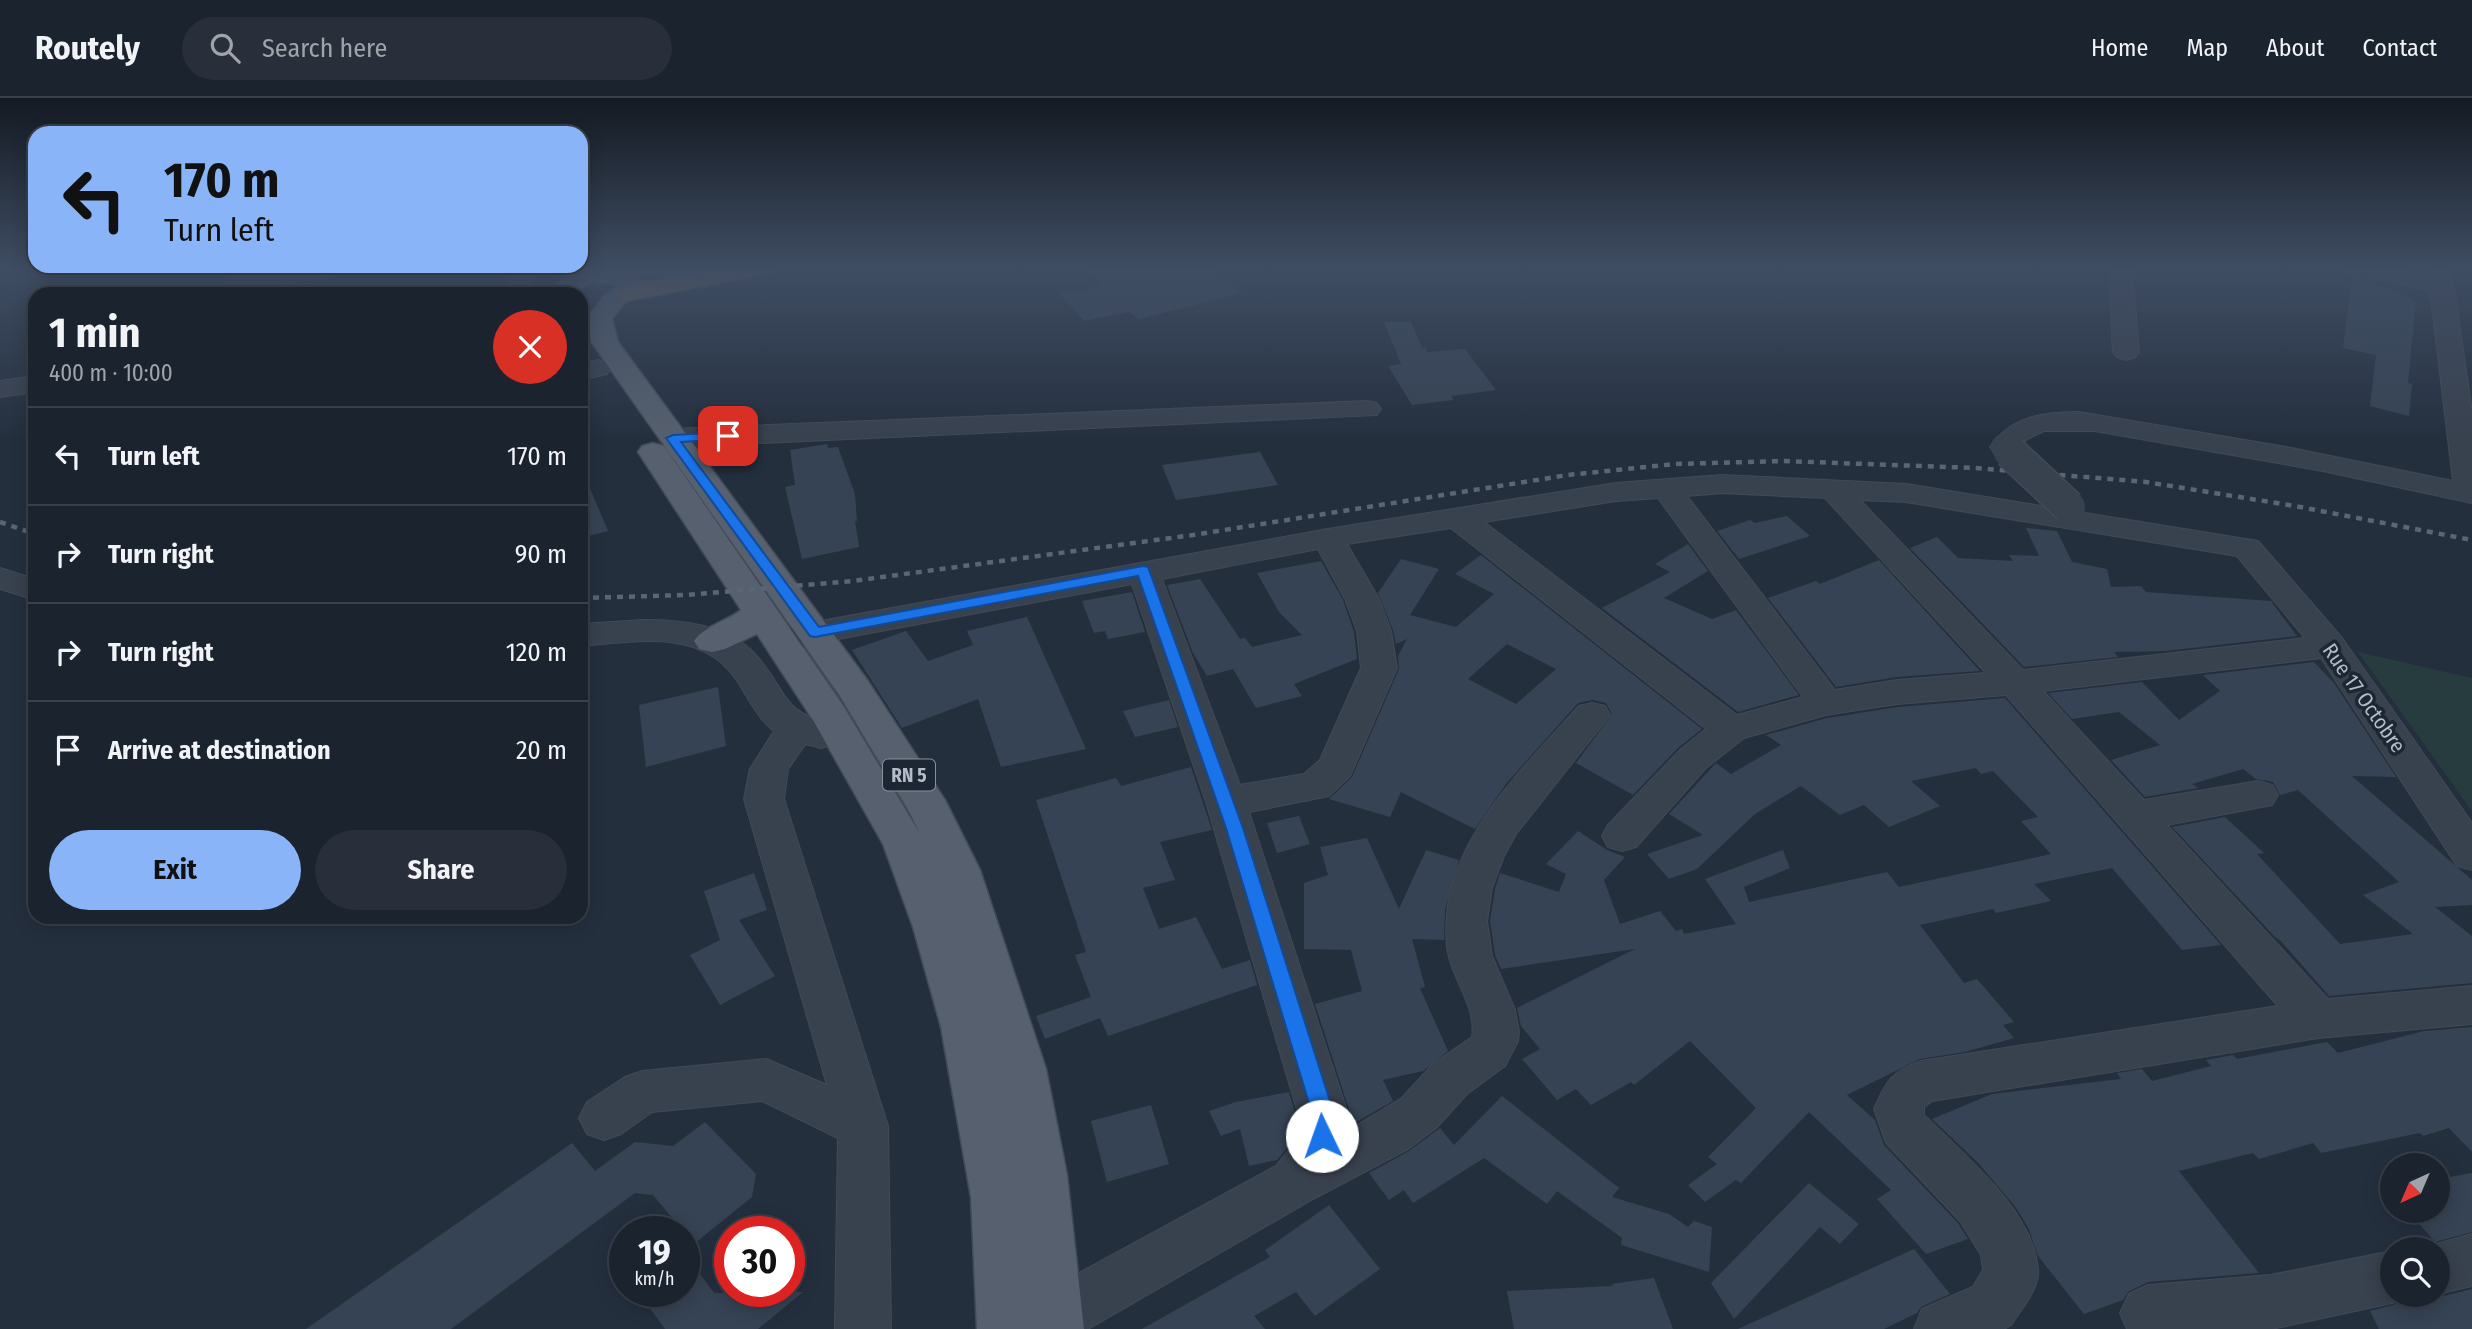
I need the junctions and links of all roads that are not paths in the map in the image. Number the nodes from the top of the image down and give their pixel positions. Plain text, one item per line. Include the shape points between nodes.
1 (612, 325) edge
2 (612, 325) edge
3 (2124, 325) edge
4 (2454, 325) edge
5 (2126, 352) dead end
6 (2461, 358) edge
7 (28, 385) edge
8 (0, 389) edge
9 (1367, 409) dead end
10 (673, 438) junction
11 (2004, 447) joint
12 (1666, 488) junction
13 (1834, 490) junction
14 (2471, 494) edge
15 (2076, 514) junction
16 (1457, 517) junction
17 (1328, 538) junction
18 (1143, 570) junction
19 (0, 578) edge
20 (28, 588) edge
21 (786, 629) junction
22 (588, 635) edge
23 (712, 641) junction
24 (2330, 646) junction
25 (2015, 683) junction
26 (1826, 703) junction
27 (1592, 715) dead end
28 (798, 729) junction
29 (1731, 729) junction
30 (843, 736) junction
31 (2258, 795) dead end
32 (1226, 802) junction
33 (2135, 816) junction
34 (1622, 836) dead end
35 (2472, 855) edge
36 (2472, 1005) edge
37 (2318, 1019) junction
38 (604, 1118) dead end
39 (863, 1126) junction
40 (1294, 1183) junction
41 (2472, 1260) edge
42 (2450, 1265) edge
43 (2380, 1279) edge
44 (2148, 1313) dead end
45 (1055, 1323) edge
46 (863, 1329) edge
47 (1006, 1329) edge
48 (1942, 1329) edge

1 - 10 main road, RN 5
2 - 21 main road, RN 5
3 - 5 street
4 - 6 street
6 - 14 street
7 - 8 street
9 - 10 street
10 - 21 main road, RN 5
11 - 14 street via 2023,429 2049,422 2091,423 2336,463
11 - 15 street, bridge
12 - 13 street via 1722,484
12 - 16 street
12 - 26 street
13 - 15 street via 1906,493
13 - 25 street
15 - 24 street, Rue 17 Octobre via 2247,548
16 - 17 street
16 - 29 street
17 - 18 street
17 - 32 street via 1362,599 1374,631 1379,668 1336,767 1315,786
18 - 21 street
18 - 32 street
19 - 20 street
21 - 23 main road via 740,629
21 - 30 main road, RN 5
21 - 45 main road, RN 5 via 893,749 958,870 1021,1069 1040,1175
22 - 23 street via 670,631
23 - 28 street via 741,661 781,719
24 - 25 street
24 - 35 street, Rue 17 Octobre
25 - 26 street
25 - 33 street
26 - 29 street
27 - 40 street via 1489,842 1466,899 1470,954 1498,1026 1495,1044 1391,1133
28 - 30 street
28 - 39 street via 767,770 764,799
29 - 34 street via 1693,759
30 - 47 main road, RN 5 via 904,844 936,927 965,1027 998,1197
31 - 33 street
32 - 40 street via 1325,1120 1318,1152
33 - 37 street
36 - 37 street
37 - 48 street via 1921,1082 1907,1092 1898,1109 1903,1128 1978,1205 2006,1247 2011,1275 1992,1306
38 - 39 street via 642,1092 766,1080
39 - 46 street
40 - 45 street
41 - 42 street
43 - 44 street via 2271,1302

